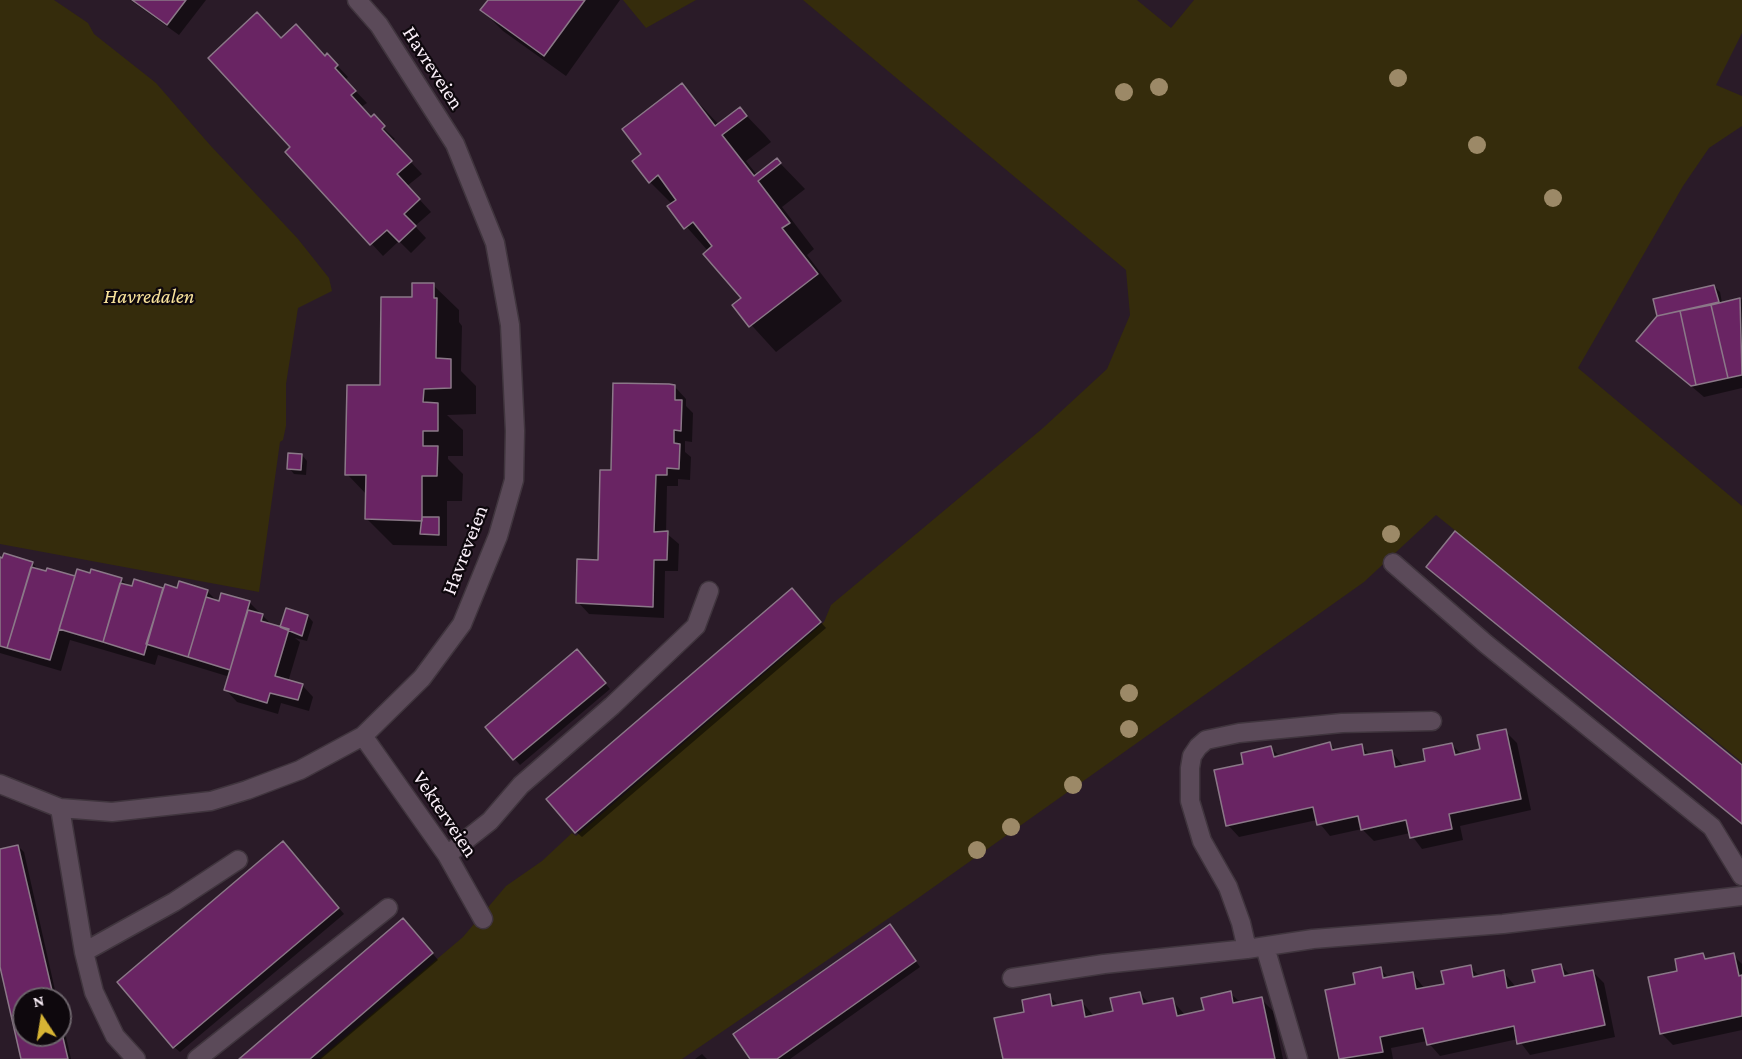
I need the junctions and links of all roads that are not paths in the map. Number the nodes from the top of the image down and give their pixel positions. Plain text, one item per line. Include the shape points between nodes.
1 (357, 0) edge
2 (1393, 563) dead end
3 (709, 591) dead end
4 (1432, 721) dead end
5 (363, 736) junction
6 (0, 784) edge
7 (60, 808) junction
8 (447, 855) junction
9 (238, 860) dead end
10 (1742, 876) edge
11 (1742, 896) edge
12 (388, 908) dead end
13 (483, 920) dead end
14 (1256, 948) junction
15 (84, 952) junction
16 (1012, 978) dead end
17 (136, 1059) edge
18 (197, 1059) edge
19 (1298, 1059) edge

1 - 5 street, Havreveien via 378,25 455,144 495,243 510,325 515,431 514,480 498,536 462,624 422,678
2 - 10 street via 1486,644 1712,827
3 - 8 street via 696,626 521,785 490,821
4 - 14 street via 1342,723 1239,733 1206,740 1198,747 1190,768 1191,801 1202,841
5 - 7 street, Havreveien via 300,770 211,801 112,812
5 - 8 street, Vekterveien
6 - 7 street, Havreveien
7 - 15 street
8 - 13 street, Vekterveien
9 - 15 street via 174,902
11 - 14 street
12 - 18 street
14 - 16 street
14 - 19 street
15 - 17 street via 103,1016

